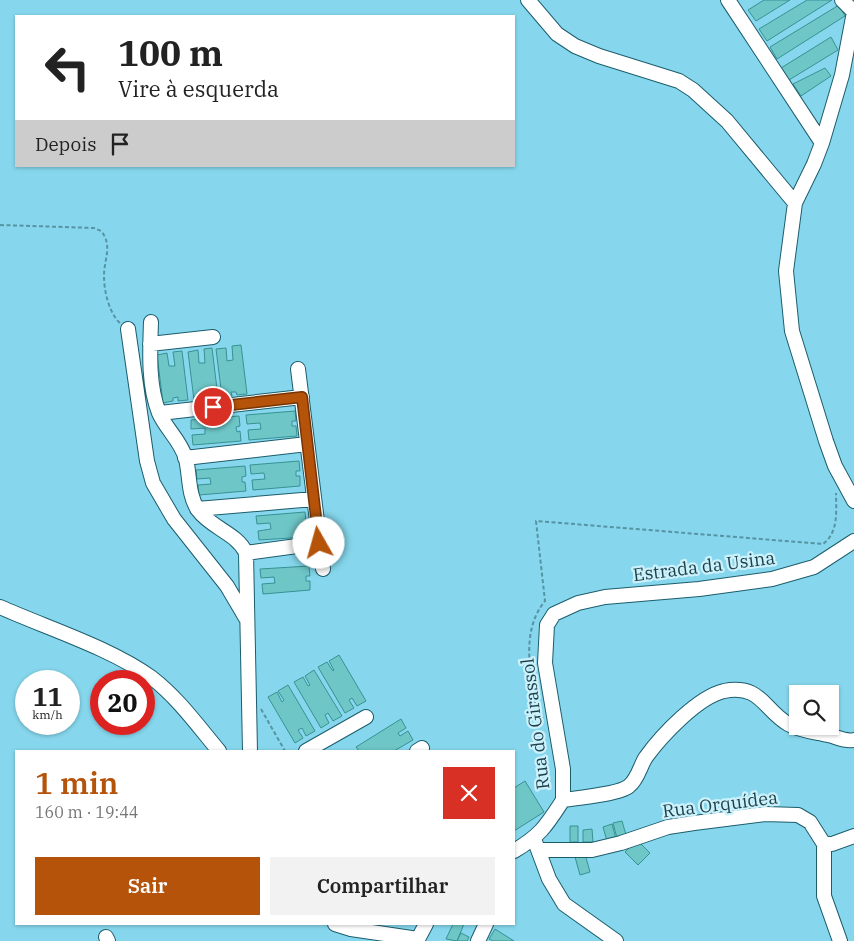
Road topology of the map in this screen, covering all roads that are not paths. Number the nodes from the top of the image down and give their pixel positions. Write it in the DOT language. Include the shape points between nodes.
graph roads {
  1 [pos="528,0"];
  2 [pos="728,0"];
  3 [pos="842,0"];
  4 [pos="854,12"];
  5 [pos="822,143"];
  6 [pos="796,202"];
  7 [pos="151,322"];
  8 [pos="128,329"];
  9 [pos="213,337"];
  10 [pos="150,344"];
  11 [pos="298,369"];
  12 [pos="302,397"];
  13 [pos="160,413"];
  14 [pos="307,444"];
  15 [pos="185,458"];
  16 [pos="314,499"];
  17 [pos="854,501"];
  18 [pos="197,509"];
  19 [pos="854,541"];
  20 [pos="319,543"];
  21 [pos="246,553"];
  22 [pos="323,569"];
  23 [pos="0,607"];
  24 [pos="554,614"];
  25 [pos="248,623"];
  26 [pos="366,717"];
  27 [pos="854,740"];
  28 [pos="218,750"];
  29 [pos="250,750"];
  30 [pos="308,750"];
  31 [pos="563,800"];
  32 [pos="854,836"];
  33 [pos="537,844"];
  34 [pos="824,844"];
  35 [pos="515,851"];
  36 [pos="337,925"];
  37 [pos="425,925"];
  38 [pos="486,925"];
  39 [pos="417,940"];
  40 [pos="478,941"];
  41 [pos="616,941"];
  42 [pos="840,941"];
  1 -- 6 [label="street" via="557,34 575,46 678,81 693,90 727,121"];
  2 -- 5 [label="street"];
  3 -- 4 [label="street"];
  4 -- 5 [label="street" via="842,75"];
  5 -- 6 [label="street"];
  6 -- 17 [label="street" via="786,271 792,331 826,441"];
  7 -- 10 [label="street"];
  8 -- 25 [label="street" via="153,483 174,519 227,586"];
  9 -- 10 [label="street"];
  10 -- 13 [label="street" via="152,383"];
  11 -- 12 [label="street"];
  12 -- 13 [label="street"];
  12 -- 14 [label="street"];
  13 -- 15 [label="street"];
  14 -- 15 [label="street"];
  14 -- 16 [label="street"];
  15 -- 18 [label="street"];
  16 -- 18 [label="street"];
  16 -- 20 [label="street"];
  18 -- 21 [label="street" via="236,540"];
  19 -- 24 [label="street, Estrada da Usina" via="814,567 772,579 605,597 578,603"];
  20 -- 21 [label="street"];
  20 -- 22 [label="street"];
  21 -- 25 [label="street"];
  23 -- 28 [label="street" via="98,650 151,678 167,691"];
  24 -- 31 [label="street, Rua do Girassol" via="547,625 545,663 563,770"];
  25 -- 29 [label="street"];
  26 -- 30 [label="street"];
  27 -- 31 [label="street" via="842,740 787,724 747,690 721,692 696,706 672,728 646,757 630,786"];
  31 -- 33 [label="street"];
  32 -- 34 [label="street"];
  33 -- 34 [label="street, Rua Orquídea" via="592,850 668,828 765,814 804,818"];
  33 -- 35 [label="street"];
  33 -- 41 [label="street" via="549,879 564,904"];
  34 -- 42 [label="street" via="824,896"];
  36 -- 39 [label="street"];
  37 -- 39 [label="street"];
  38 -- 40 [label="street"];
}
